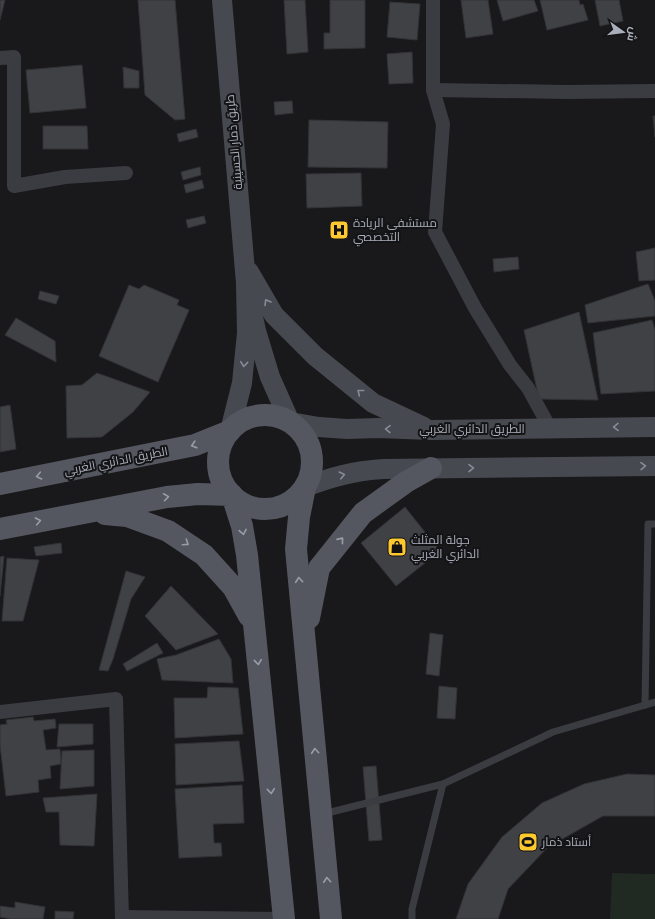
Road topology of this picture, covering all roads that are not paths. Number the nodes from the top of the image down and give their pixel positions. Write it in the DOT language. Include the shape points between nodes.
graph roads {
  1 [pos="222,0"];
  2 [pos="433,0"];
  3 [pos="0,58"];
  4 [pos="433,90"];
  5 [pos="655,91"];
  6 [pos="126,173"];
  7 [pos="245,274"];
  8 [pos="290,422"];
  9 [pos="655,427"];
  10 [pos="550,428"];
  11 [pos="431,430"];
  12 [pos="230,431"];
  13 [pos="655,466"];
  14 [pos="431,468"];
  15 [pos="0,484"];
  16 [pos="305,487"];
  17 [pos="232,495"];
  18 [pos="84,512"];
  19 [pos="655,524"];
  20 [pos="0,529"];
  21 [pos="254,625"];
  22 [pos="304,640"];
  23 [pos="655,702"];
  24 [pos="645,705"];
  25 [pos="0,712"];
  26 [pos="443,784"];
  27 [pos="321,814"];
  28 [pos="122,918"];
  29 [pos="284,919"];
  30 [pos="331,919"];
  31 [pos="412,919"];
  1 -- 7 [label="main road, طريق ذمار الحسينية"];
  2 -- 4 [label="street"];
  3 -- 6 [label="street" via="14,57 14,186 64,177"];
  4 -- 5 [label="street"];
  4 -- 10 [label="street" via="443,124 435,232 475,308 510,365 528,388"];
  7 -- 8 [label="main road" via="256,331 270,378"];
  11 -- 7 [label="main road, one-way" via="373,403 315,356 274,315"];
  7 -- 12 [label="main road, one-way" via="247,333 242,383"];
  11 -- 8 [label="main road, الطريق الدائري الغربي, one-way" via="347,429"];
  8 -- 12 [label="main road" via="275,416 259,415 243,420"];
  8 -- 16 [label="main road" via="309,444 311,474"];
  9 -- 10 [label="main road, الطريق الدائري الغربي, one-way"];
  10 -- 11 [label="main road, الطريق الدائري الغربي"];
  12 -- 15 [label="main road, الطريق الدائري الغربي, one-way" via="195,445"];
  12 -- 17 [label="main road" via="219,456 219,470 224,484"];
  14 -- 13 [label="main road, one-way"];
  16 -- 14 [label="main road, one-way" via="359,471"];
  22 -- 14 [label="main road, one-way" via="319,568 363,513 406,482"];
  16 -- 17 [label="main road" via="296,498 270,509 250,506"];
  22 -- 16 [label="main road, one-way" via="296,549 298,517"];
  18 -- 17 [label="main road, one-way" via="167,497 198,494"];
  17 -- 21 [label="main road, one-way" via="242,526 247,555"];
  20 -- 18 [label="main road, one-way"];
  18 -- 21 [label="main road, one-way" via="127,516 168,531 204,555 233,587"];
  19 -- 24 [label="lane" via="648,524"];
  21 -- 29 [label="main road, one-way"];
  27 -- 22 [label="main road, one-way"];
  23 -- 24 [label="lane"];
  24 -- 26 [label="lane" via="553,732"];
  25 -- 28 [label="street" via="116,699"];
  26 -- 27 [label="lane"];
  26 -- 31 [label="lane" via="412,909"];
  30 -- 27 [label="main road, one-way"];
  28 -- 29 [label="street"];
}
